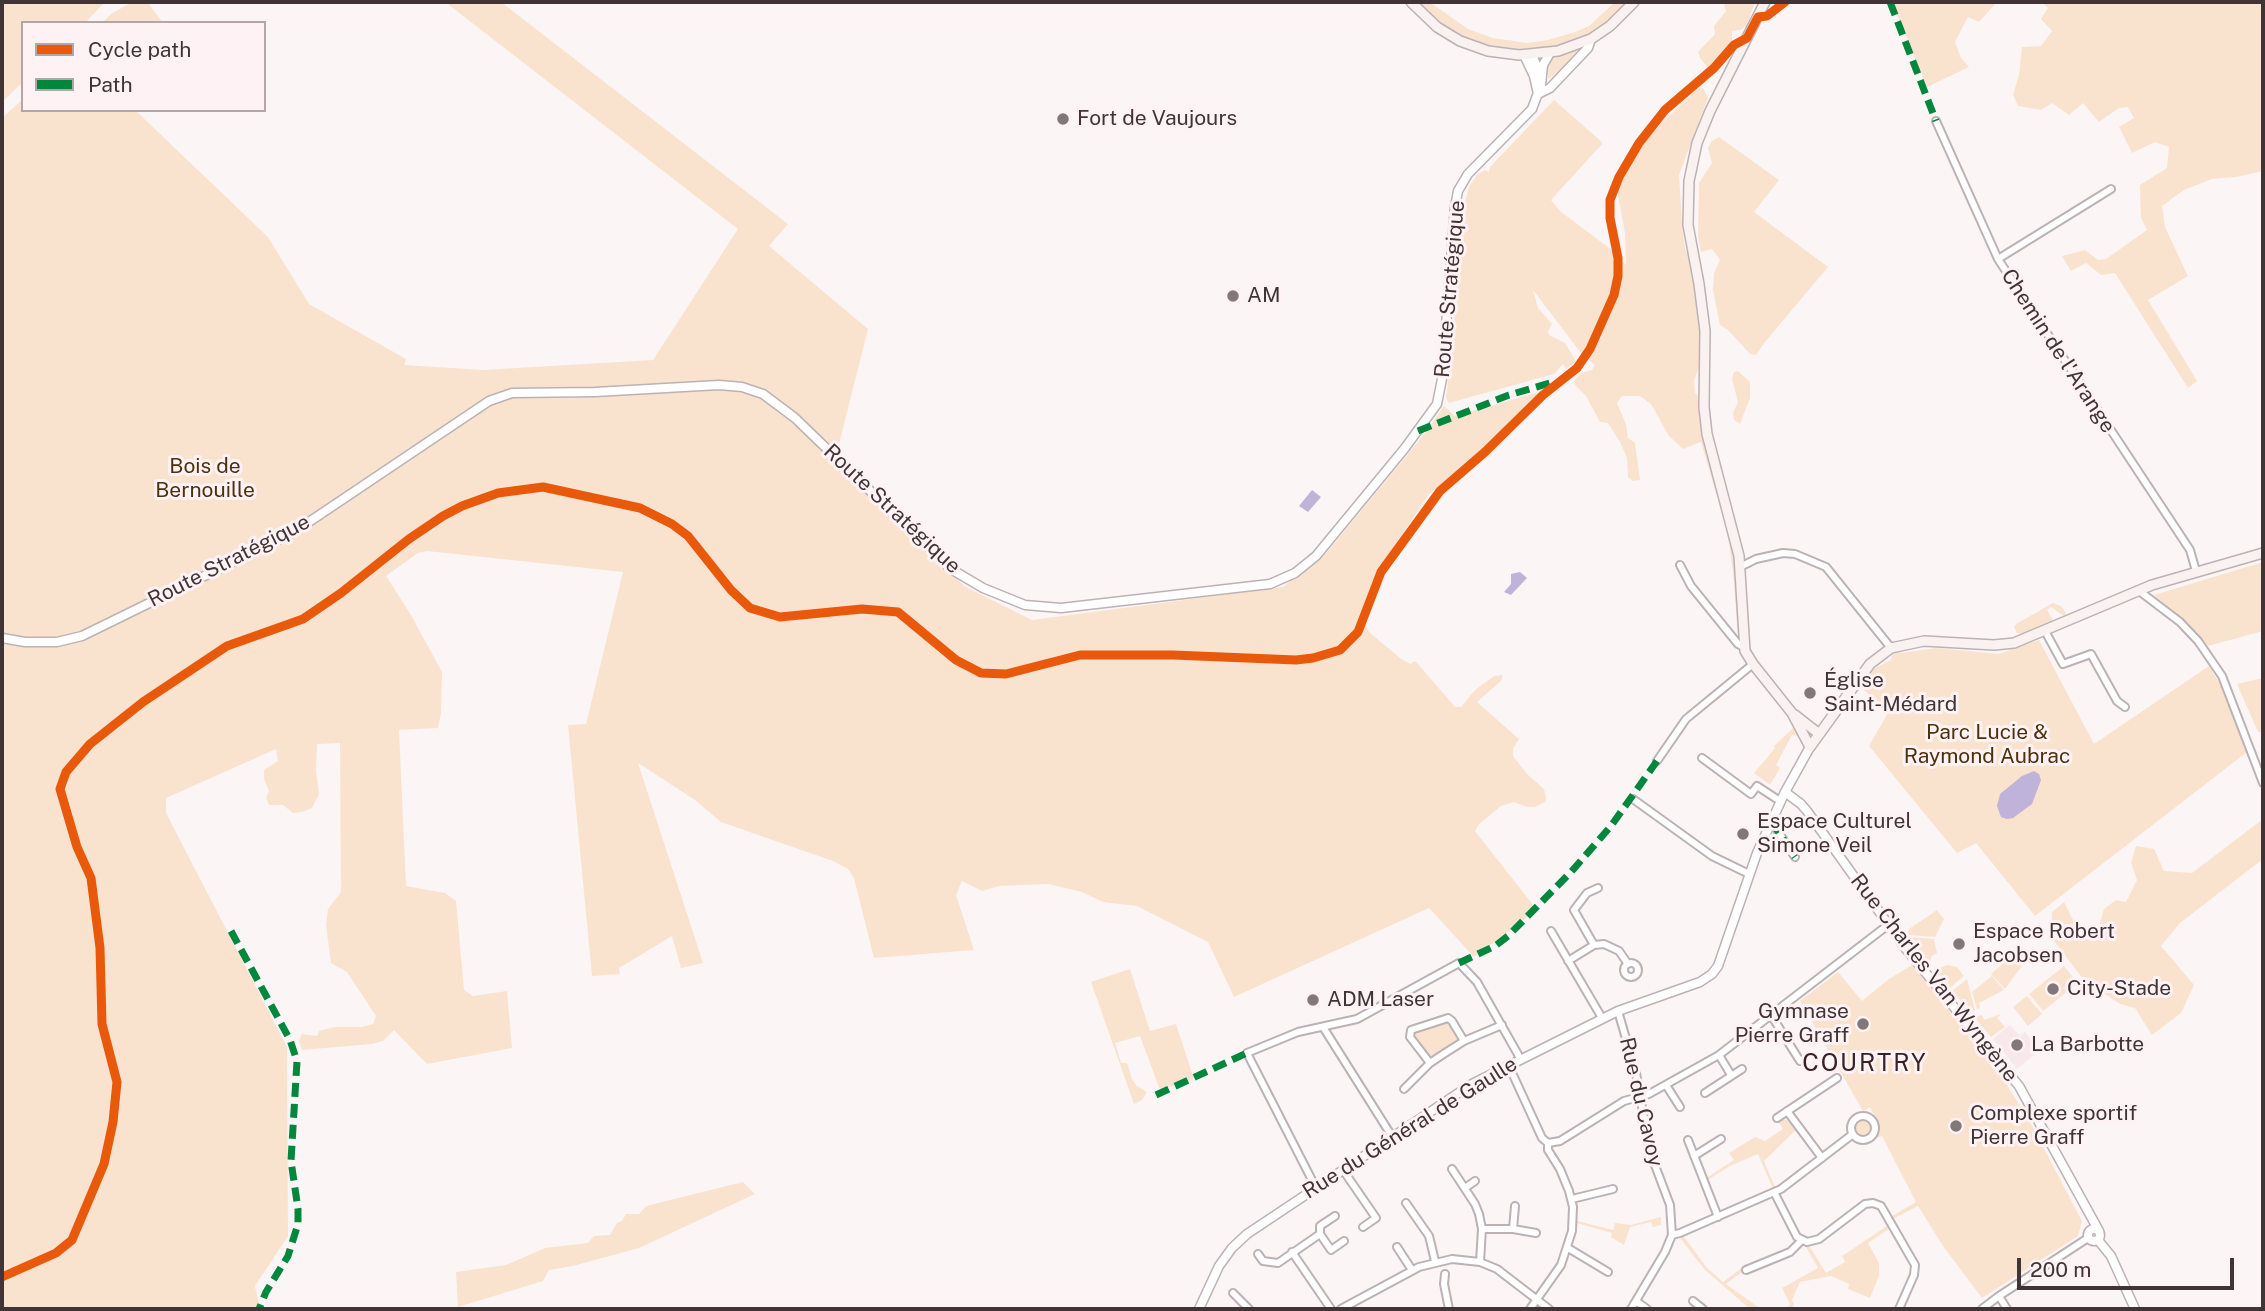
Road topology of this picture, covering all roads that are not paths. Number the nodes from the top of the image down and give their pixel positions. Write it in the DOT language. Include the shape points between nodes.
graph roads {
  1 [pos="1411,2"];
  2 [pos="1634,2"];
  3 [pos="1765,2"];
  4 [pos="1591,39"];
  5 [pos="1550,53"];
  6 [pos="1528,55"];
  7 [pos="1541,76"];
  8 [pos="1538,94"];
  9 [pos="1936,121"];
  10 [pos="2111,189"];
  11 [pos="1998,259"];
  12 [pos="2263,553"];
  13 [pos="1680,565"];
  14 [pos="1740,568"];
  15 [pos="2196,571"];
  16 [pos="2138,590"];
  17 [pos="2045,631"];
  18 [pos="2,638"];
  19 [pos="1745,648"];
  20 [pos="1891,648"];
  21 [pos="1753,664"];
  22 [pos="2125,707"];
  23 [pos="1792,713"];
  24 [pos="1818,733"];
  25 [pos="1810,747"];
  26 [pos="1702,758"];
  27 [pos="1657,761"];
  28 [pos="2263,783"];
  29 [pos="1785,792"];
  30 [pos="1633,799"];
  31 [pos="1780,801"];
  32 [pos="1771,821"];
  33 [pos="1795,857"];
  34 [pos="1749,874"];
  35 [pos="1598,888"];
  36 [pos="1888,925"];
  37 [pos="1551,931"];
  38 [pos="1594,945"];
  39 [pos="1568,961"];
  40 [pos="1628,964"];
  41 [pos="1618,1011"];
  42 [pos="1771,1015"];
  43 [pos="1602,1018"];
  44 [pos="1502,1025"];
  45 [pos="1323,1027"];
  46 [pos="1464,1041"];
  47 [pos="1718,1055"];
  48 [pos="1520,1058"];
  49 [pos="1800,1060"];
  50 [pos="1430,1063"];
  51 [pos="1508,1064"];
  52 [pos="1742,1069"];
  53 [pos="1731,1075"];
  54 [pos="1837,1078"];
  55 [pos="1666,1085"];
  56 [pos="1404,1089"];
  57 [pos="1705,1093"];
  58 [pos="1640,1098"];
  59 [pos="1681,1107"];
  60 [pos="1787,1111"];
  61 [pos="1777,1118"];
  62 [pos="1853,1134"];
  63 [pos="1393,1138"];
  64 [pos="1721,1139"];
  65 [pos="1688,1140"];
  66 [pos="1548,1143"];
  67 [pos="1694,1156"];
  68 [pos="1822,1158"];
  69 [pos="1451,1169"];
  70 [pos="1343,1170"];
  71 [pos="1475,1181"];
  72 [pos="1316,1188"];
  73 [pos="1465,1188"];
  74 [pos="1613,1189"];
  75 [pos="1774,1192"];
  76 [pos="1572,1199"];
  77 [pos="1406,1203"];
  78 [pos="1515,1206"];
  79 [pos="2088,1213"];
  80 [pos="1335,1216"];
  81 [pos="1718,1217"];
  82 [pos="1363,1227"];
  83 [pos="1482,1229"];
  84 [pos="1513,1229"];
  85 [pos="1535,1233"];
  86 [pos="1320,1234"];
  87 [pos="1672,1234"];
  88 [pos="2088,1235"];
  89 [pos="2098,1235"];
  90 [pos="1344,1241"];
  91 [pos="1801,1241"];
  92 [pos="1397,1247"];
  93 [pos="1568,1248"];
  94 [pos="1292,1252"];
  95 [pos="1258,1254"];
  96 [pos="1435,1261"];
  97 [pos="1480,1262"];
  98 [pos="1412,1270"];
  99 [pos="1746,1270"];
  100 [pos="1608,1272"];
  101 [pos="1445,1273"];
  102 [pos="1233,1293"];
  103 [pos="1999,1296"];
  104 [pos="1537,1300"];
  105 [pos="1636,1301"];
  106 [pos="1693,1301"];
  107 [pos="1199,1309"];
  108 [pos="1249,1309"];
  109 [pos="1331,1309"];
  110 [pos="1342,1309"];
  111 [pos="1449,1309"];
  112 [pos="1530,1309"];
  113 [pos="1549,1309"];
  114 [pos="1631,1309"];
  115 [pos="1647,1309"];
  116 [pos="1703,1309"];
  117 [pos="1899,1309"];
  118 [pos="1982,1309"];
  119 [pos="2007,1309"];
  120 [pos="2135,1309"];
  1 -- 6 [label="main road" via="1460,41 1498,54"];
  2 -- 4 [label="main road"];
  3 -- 14 [label="main road" via="1710,111 1697,143 1687,194 1705,331 1707,434"];
  4 -- 5 [label="main road"];
  4 -- 8 [label="street" via="1550,88"];
  5 -- 6 [label="main road"];
  5 -- 7 [label="street, Route Stratégique"];
  6 -- 7 [label="street"];
  6 -- 8 [label="street"];
  7 -- 8 [label="street, Route Stratégique"];
  8 -- 18 [label="street, Route Stratégique" via="1532,109 1468,174 1458,191 1437,404 1316,556 1270,584 1061,608 1025,605 951,569 795,418 763,394 719,385 512,393 489,401 295,531 82,636 57,642"];
  9 -- 11 [label="street, Chemin de l'Arange"];
  10 -- 11 [label="street"];
  11 -- 15 [label="street, Chemin de l'Arange" via="2190,550"];
  12 -- 15 [label="main road"];
  13 -- 19 [label="street" via="1691,586"];
  14 -- 19 [label="main road"];
  14 -- 20 [label="street" via="1783,553 1826,567"];
  15 -- 16 [label="main road"];
  16 -- 17 [label="main road"];
  16 -- 28 [label="street" via="2198,640 2222,676"];
  17 -- 20 [label="main road" via="2003,645 1924,640"];
  17 -- 22 [label="street" via="2063,664 2091,654 2116,701"];
  19 -- 21 [label="main road"];
  20 -- 24 [label="main road" via="1870,664"];
  21 -- 23 [label="main road"];
  21 -- 27 [label="street" via="1686,719"];
  23 -- 24 [label="main road"];
  23 -- 25 [label="main road"];
  24 -- 25 [label="main road"];
  25 -- 29 [label="street, Rue du Général de Gaulle"];
  26 -- 31 [label="street" via="1751,794 1757,786"];
  29 -- 31 [label="street, Rue du Général de Gaulle"];
  29 -- 36 [label="street, Rue Charles Van Wyngène" via="1801,803"];
  30 -- 34 [label="street" via="1712,856"];
  31 -- 32 [label="street, Rue du Général de Gaulle"];
  32 -- 33 [label="street"];
  32 -- 34 [label="street, Rue du Général de Gaulle"];
  34 -- 41 [label="street, Rue du Général de Gaulle" via="1716,970 1700,982"];
  35 -- 38 [label="street" via="1574,909"];
  36 -- 42 [label="street"];
  36 -- 79 [label="street, Rue Charles Van Wyngène" via="2019,1086"];
  37 -- 39 [label="street"];
  38 -- 39 [label="street"];
  38 -- 40 [label="street" via="1615,947"];
  39 -- 43 [label="street"];
  41 -- 43 [label="street, Rue du Général de Gaulle"];
  41 -- 58 [label="street, Rue du Cavoy"];
  42 -- 47 [label="street"];
  42 -- 49 [label="street"];
  43 -- 48 [label="street, Rue du Général de Gaulle"];
  44 -- 45 [label="street" via="1477,982 1459,963 1357,1019"];
  44 -- 46 [label="street"];
  44 -- 48 [label="street"];
  45 -- 63 [label="street"];
  45 -- 72 [label="street" via="1298,1032 1247,1054"];
  46 -- 50 [label="street"];
  46 -- 50 [label="street" via="1448,1018 1411,1030 1410,1037"];
  47 -- 53 [label="street"];
  47 -- 55 [label="street"];
  48 -- 51 [label="street, Rue du Général de Gaulle"];
  50 -- 56 [label="street"];
  51 -- 63 [label="street, Rue du Général de Gaulle"];
  51 -- 66 [label="street"];
  52 -- 53 [label="street"];
  53 -- 57 [label="street"];
  54 -- 60 [label="street"];
  55 -- 58 [label="street"];
  55 -- 59 [label="street"];
  58 -- 66 [label="street" via="1624,1101 1569,1136"];
  58 -- 87 [label="street, Rue du Cavoy" via="1650,1152 1670,1205"];
  60 -- 61 [label="street"];
  60 -- 68 [label="street"];
  62 -- 68 [label="street"];
  63 -- 70 [label="street, Rue du Général de Gaulle"];
  64 -- 67 [label="street"];
  65 -- 67 [label="street"];
  66 -- 76 [label="street"];
  67 -- 81 [label="street"];
  68 -- 75 [label="street"];
  69 -- 73 [label="street"];
  70 -- 72 [label="street, Rue du Général de Gaulle"];
  70 -- 82 [label="street" via="1376,1218"];
  71 -- 73 [label="street"];
  72 -- 107 [label="street, Rue du Général de Gaulle" via="1257,1226 1233,1248"];
  73 -- 83 [label="street" via="1478,1208"];
  74 -- 76 [label="street"];
  75 -- 81 [label="street"];
  75 -- 91 [label="street"];
  76 -- 93 [label="street"];
  77 -- 96 [label="street" via="1429,1236"];
  78 -- 84 [label="street"];
  79 -- 88 [label="street, Rue Charles Van Wyngène"];
  79 -- 89 [label="street, Rue Charles Van Wyngène"];
  80 -- 86 [label="street" via="1320,1226"];
  81 -- 87 [label="street"];
  83 -- 84 [label="street"];
  83 -- 97 [label="street"];
  84 -- 85 [label="street"];
  86 -- 90 [label="street" via="1331,1250"];
  86 -- 94 [label="street"];
  87 -- 105 [label="street"];
  88 -- 89 [label="street" via="2093,1228"];
  88 -- 103 [label="street"];
  89 -- 120 [label="street, Rue Charles Van Wyngène"];
  91 -- 99 [label="street" via="1790,1252"];
  91 -- 117 [label="street" via="1816,1241 1865,1204 1881,1206 1915,1265"];
  92 -- 98 [label="street"];
  93 -- 100 [label="street"];
  93 -- 104 [label="street"];
  94 -- 95 [label="street" via="1278,1263 1263,1261"];
  94 -- 109 [label="street"];
  96 -- 97 [label="street"];
  96 -- 98 [label="street"];
  97 -- 104 [label="street" via="1497,1269"];
  98 -- 110 [label="street"];
  101 -- 111 [label="street"];
  102 -- 108 [label="street"];
  103 -- 118 [label="street"];
  103 -- 119 [label="street"];
  104 -- 112 [label="street"];
  104 -- 113 [label="street"];
  105 -- 114 [label="street"];
  105 -- 115 [label="street"];
  106 -- 116 [label="street"];
}
